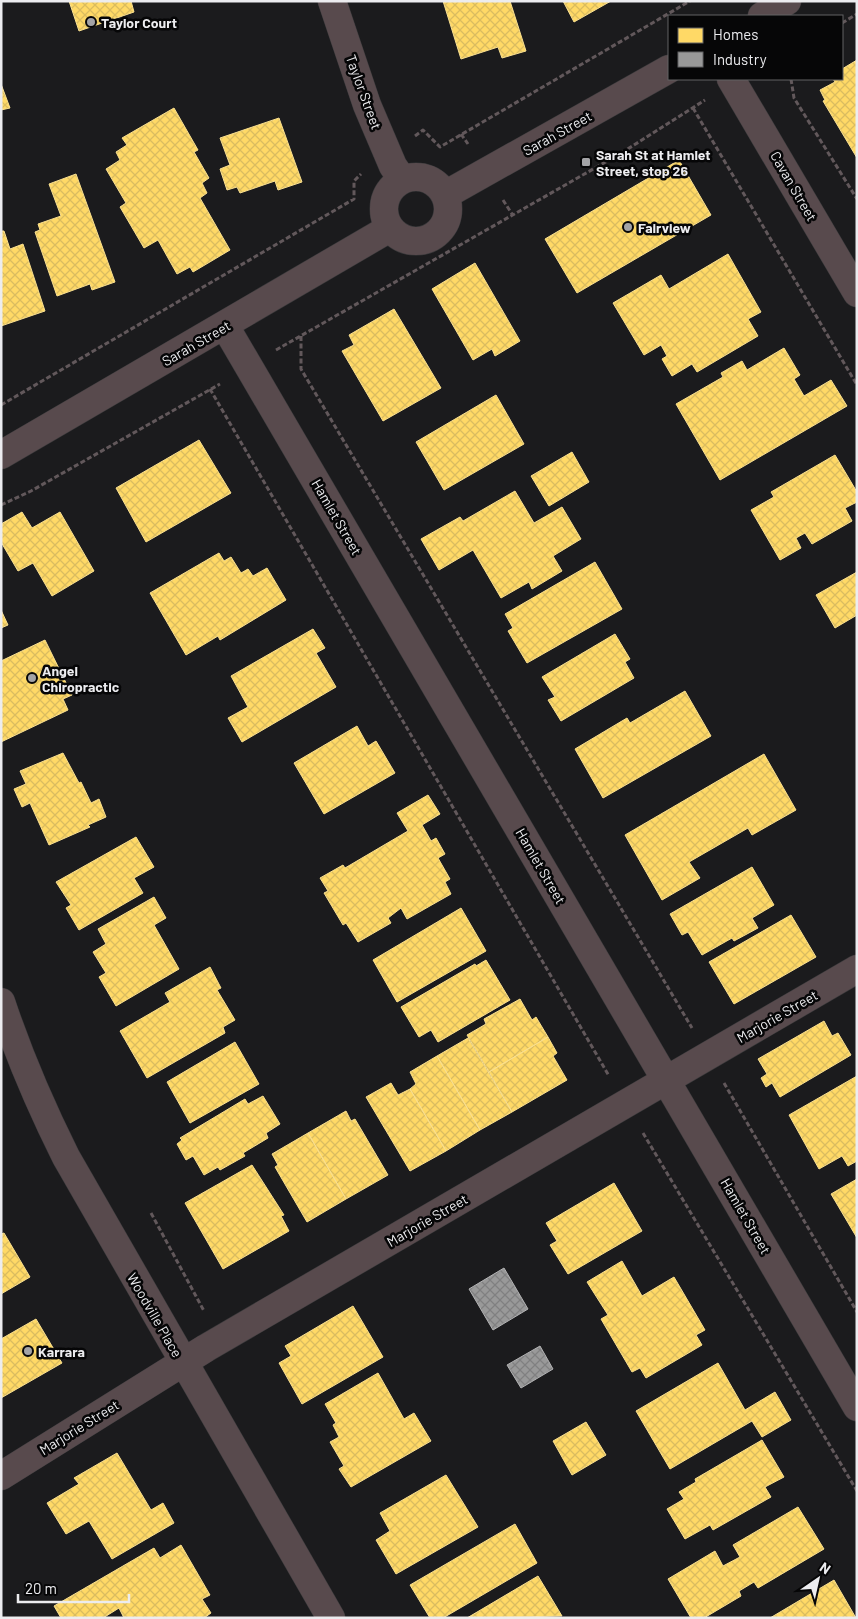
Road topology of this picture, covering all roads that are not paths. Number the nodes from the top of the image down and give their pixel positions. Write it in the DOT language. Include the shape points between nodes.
graph roads {
  1 [pos="332,1"];
  2 [pos="788,1"];
  3 [pos="764,15"];
  4 [pos="668,70"];
  5 [pos="732,80"];
  6 [pos="402,179"];
  7 [pos="445,195"];
  8 [pos="390,228"];
  9 [pos="857,293"];
  10 [pos="225,326"];
  11 [pos="1,455"];
  12 [pos="857,969"];
  13 [pos="1,1002"];
  14 [pos="667,1081"];
  15 [pos="182,1363"];
  16 [pos="857,1407"];
  17 [pos="1,1476"];
  18 [pos="331,1618"];
  1 -- 6 [label="street, Taylor Street" via="367,105 392,166"];
  2 -- 3 [label="street"];
  4 -- 7 [label="street, Sarah Street"];
  5 -- 9 [label="street, Cavan Street"];
  6 -- 7 [label="street" via="427,179 439,186"];
  6 -- 8 [label="street" via="384,201 385,220"];
  7 -- 8 [label="street" via="448,215 444,226 428,239 407,241"];
  8 -- 10 [label="street, Sarah Street"];
  10 -- 11 [label="street, Sarah Street"];
  10 -- 14 [label="street, Hamlet Street"];
  12 -- 14 [label="street, Marjorie Street"];
  13 -- 15 [label="street, Woodville Place" via="40,1106"];
  14 -- 15 [label="street, Marjorie Street"];
  14 -- 16 [label="street, Hamlet Street"];
  15 -- 17 [label="street, Marjorie Street"];
  15 -- 18 [label="street, Woodville Place"];
}
